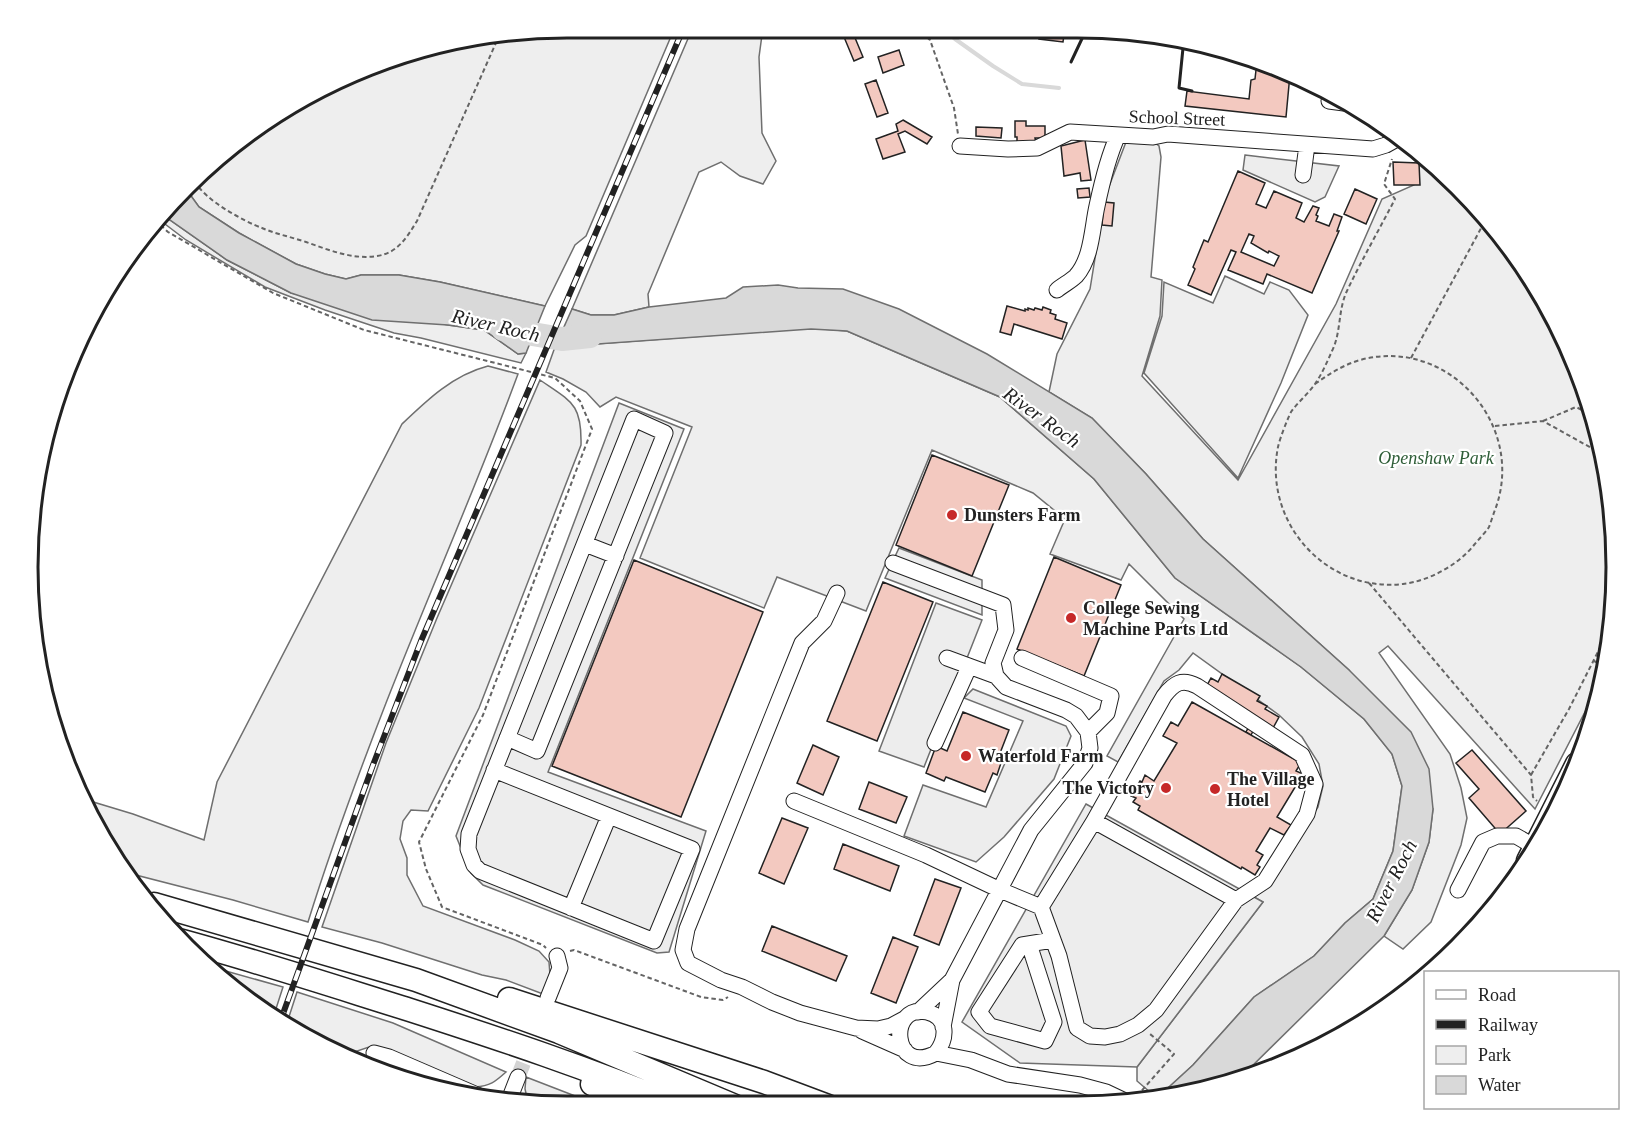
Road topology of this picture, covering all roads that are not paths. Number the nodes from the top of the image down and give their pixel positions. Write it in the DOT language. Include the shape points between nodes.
graph roads {
  1 [pos="1118,135"];
  2 [pos="1390,142"];
  3 [pos="1307,145"];
  4 [pos="960,146"];
  5 [pos="1303,175"];
  6 [pos="1057,290"];
  7 [pos="585,544"];
  8 [pos="616,556"];
  9 [pos="892,563"];
  10 [pos="837,593"];
  11 [pos="947,658"];
  12 [pos="1022,658"];
  13 [pos="969,667"];
  14 [pos="996,676"];
  15 [pos="1088,732"];
  16 [pos="507,738"];
  17 [pos="935,743"];
  18 [pos="494,770"];
  19 [pos="794,801"];
  20 [pos="609,816"];
  21 [pos="1094,821"];
  22 [pos="1527,843"];
  23 [pos="679,880"];
  24 [pos="703,889"];
  25 [pos="1000,890"];
  26 [pos="1458,890"];
  27 [pos="1236,900"];
  28 [pos="162,906"];
  29 [pos="1041,907"];
  30 [pos="571,908"];
  31 [pos="1053,940"];
  32 [pos="1029,944"];
  33 [pos="196,945"];
  34 [pos="557,956"];
  35 [pos="416,980"];
  36 [pos="952,980"];
  37 [pos="549,998"];
  38 [pos="911,1016"];
  39 [pos="856,1028"];
  40 [pos="943,1028"];
  41 [pos="507,1041"];
  42 [pos="905,1050"];
  43 [pos="374,1053"];
  44 [pos="936,1053"];
  45 [pos="971,1060"];
  46 [pos="518,1077"];
  47 [pos="441,1080"];
  48 [pos="512,1092"];
  49 [pos="1110,1094"];
  50 [pos="614,1096"];
  51 [pos="655,1096"];
  52 [pos="711,1096"];
  53 [pos="801,1096"];
  1 -- 3 [label="street, School Street" via="1168,134"];
  1 -- 4 [label="street, School Street" via="1070,132 1037,148"];
  1 -- 6 [label="street" via="1106,166 1086,258 1076,276"];
  2 -- 3 [label="street, School Street" via="1373,149"];
  3 -- 5 [label="street"];
  7 -- 8 [label="street"];
  7 -- 8 [label="street" via="633,419 665,433"];
  7 -- 16 [label="street"];
  8 -- 16 [label="street" via="537,751"];
  9 -- 14 [label="street" via="1003,605 1006,630 993,663"];
  10 -- 24 [label="street" via="824,621 802,643"];
  11 -- 13 [label="street"];
  12 -- 15 [label="street" via="1112,696 1107,713"];
  13 -- 14 [label="street"];
  13 -- 17 [label="street"];
  14 -- 15 [label="street" via="1006,687 1076,716"];
  15 -- 25 [label="street" via="1090,748 1085,763 1031,830"];
  16 -- 18 [label="street"];
  18 -- 20 [label="street"];
  18 -- 30 [label="street" via="469,834 468,849 474,865 480,871"];
  19 -- 25 [label="street"];
  20 -- 23 [label="street" via="692,849"];
  20 -- 30 [label="street"];
  21 -- 27 [label="street"];
  21 -- 27 [label="street" via="1164,696 1181,682 1190,682 1302,755 1315,784 1307,814 1265,881"];
  21 -- 29 [label="street"];
  22 -- 26 [label="street" via="1516,836 1497,836 1483,842"];
  23 -- 24 [label="street"];
  23 -- 30 [label="street" via="654,941"];
  24 -- 39 [label="street" via="687,929 683,950 688,963 800,1013"];
  25 -- 29 [label="street"];
  25 -- 36 [label="street"];
  27 -- 31 [label="street" via="1156,1010 1120,1034 1090,1036 1077,1028"];
  28 -- 35 [label="highway"];
  29 -- 31 [label="street"];
  31 -- 32 [label="street"];
  32 -- 32 [label="street" via="1022,945 979,1012 990,1026 1045,1041 1054,1022"];
  33 -- 41 [label="highway"];
  34 -- 37 [label="street" via="560,968"];
  35 -- 52 [label="highway" via="559,1032"];
  35 -- 53 [label="highway" via="518,1001"];
  36 -- 38 [label="street"];
  36 -- 40 [label="street"];
  38 -- 39 [label="street" via="879,1029"];
  38 -- 40 [label="street" via="926,1012 939,1020"];
  38 -- 42 [label="street" via="899,1028 900,1044"];
  39 -- 42 [label="street"];
  40 -- 44 [label="street" via="945,1036"];
  40 -- 45 [label="street"];
  41 -- 50 [label="highway"];
  41 -- 51 [label="highway"];
  42 -- 44 [label="street" via="921,1058"];
  43 -- 47 [label="street"];
  44 -- 45 [label="street"];
  45 -- 49 [label="street" via="1008,1074 1080,1085"];
  46 -- 48 [label="street"];
}
